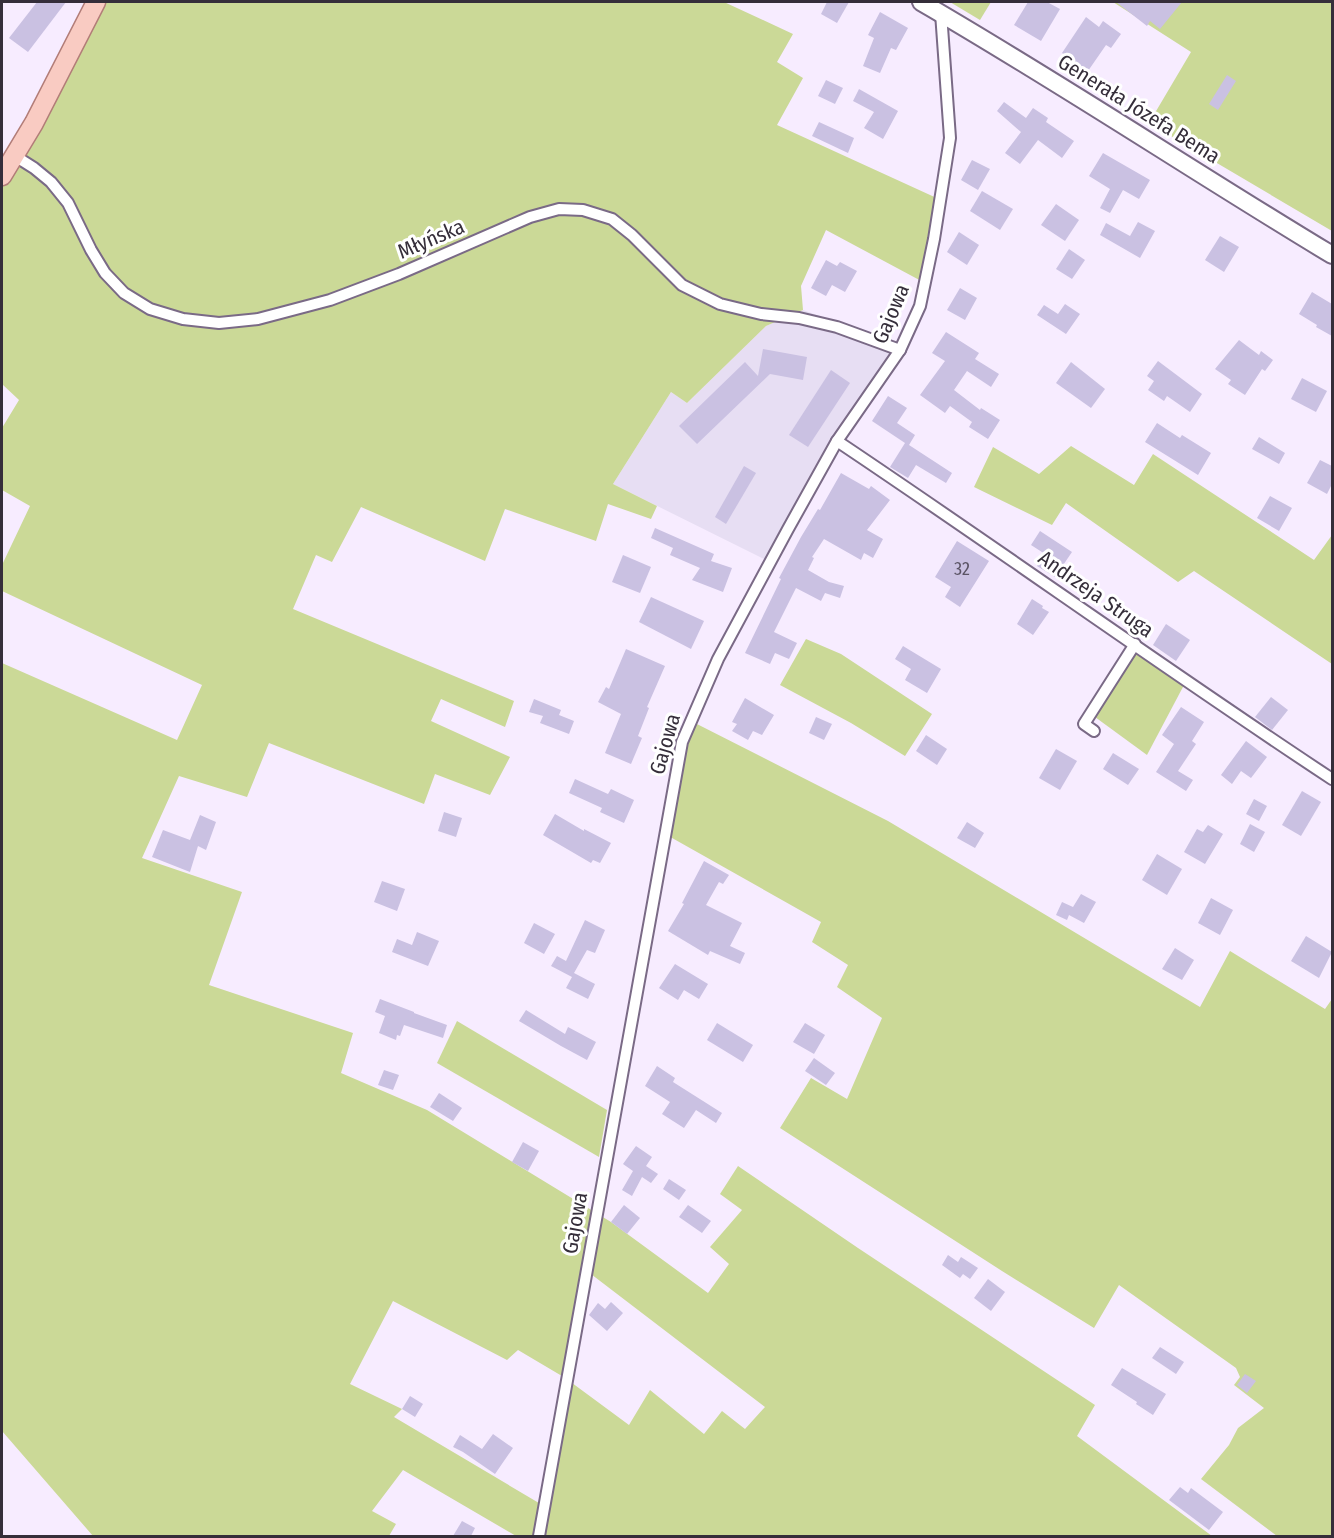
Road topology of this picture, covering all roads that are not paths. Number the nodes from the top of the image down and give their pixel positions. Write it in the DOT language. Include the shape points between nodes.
graph roads {
  1 [pos="96,2"];
  2 [pos="921,2"];
  3 [pos="941,13"];
  4 [pos="15,156"];
  5 [pos="2,176"];
  6 [pos="1332,255"];
  7 [pos="900,350"];
  8 [pos="837,441"];
  9 [pos="1135,645"];
  10 [pos="1094,731"];
  11 [pos="1332,779"];
  12 [pos="539,1536"];
  1 -- 4 [label="main road"];
  2 -- 3 [label="street, Generała Józefa Bema"];
  3 -- 6 [label="street, Generała Józefa Bema"];
  3 -- 7 [label="street, Gajowa" via="951,138 920,306"];
  4 -- 5 [label="main road"];
  4 -- 7 [label="street, Młyńska" via="51,182 68,203 105,273 123,293 150,309 183,319 219,323 258,319 330,300 530,217 559,209 583,210 612,219 682,285 720,304 837,327"];
  7 -- 8 [label="street, Gajowa"];
  8 -- 9 [label="street, Andrzeja Struga"];
  8 -- 12 [label="street, Gajowa" via="718,658 682,742"];
  9 -- 10 [label="street" via="1084,724"];
  9 -- 11 [label="street, Andrzeja Struga"];
}
